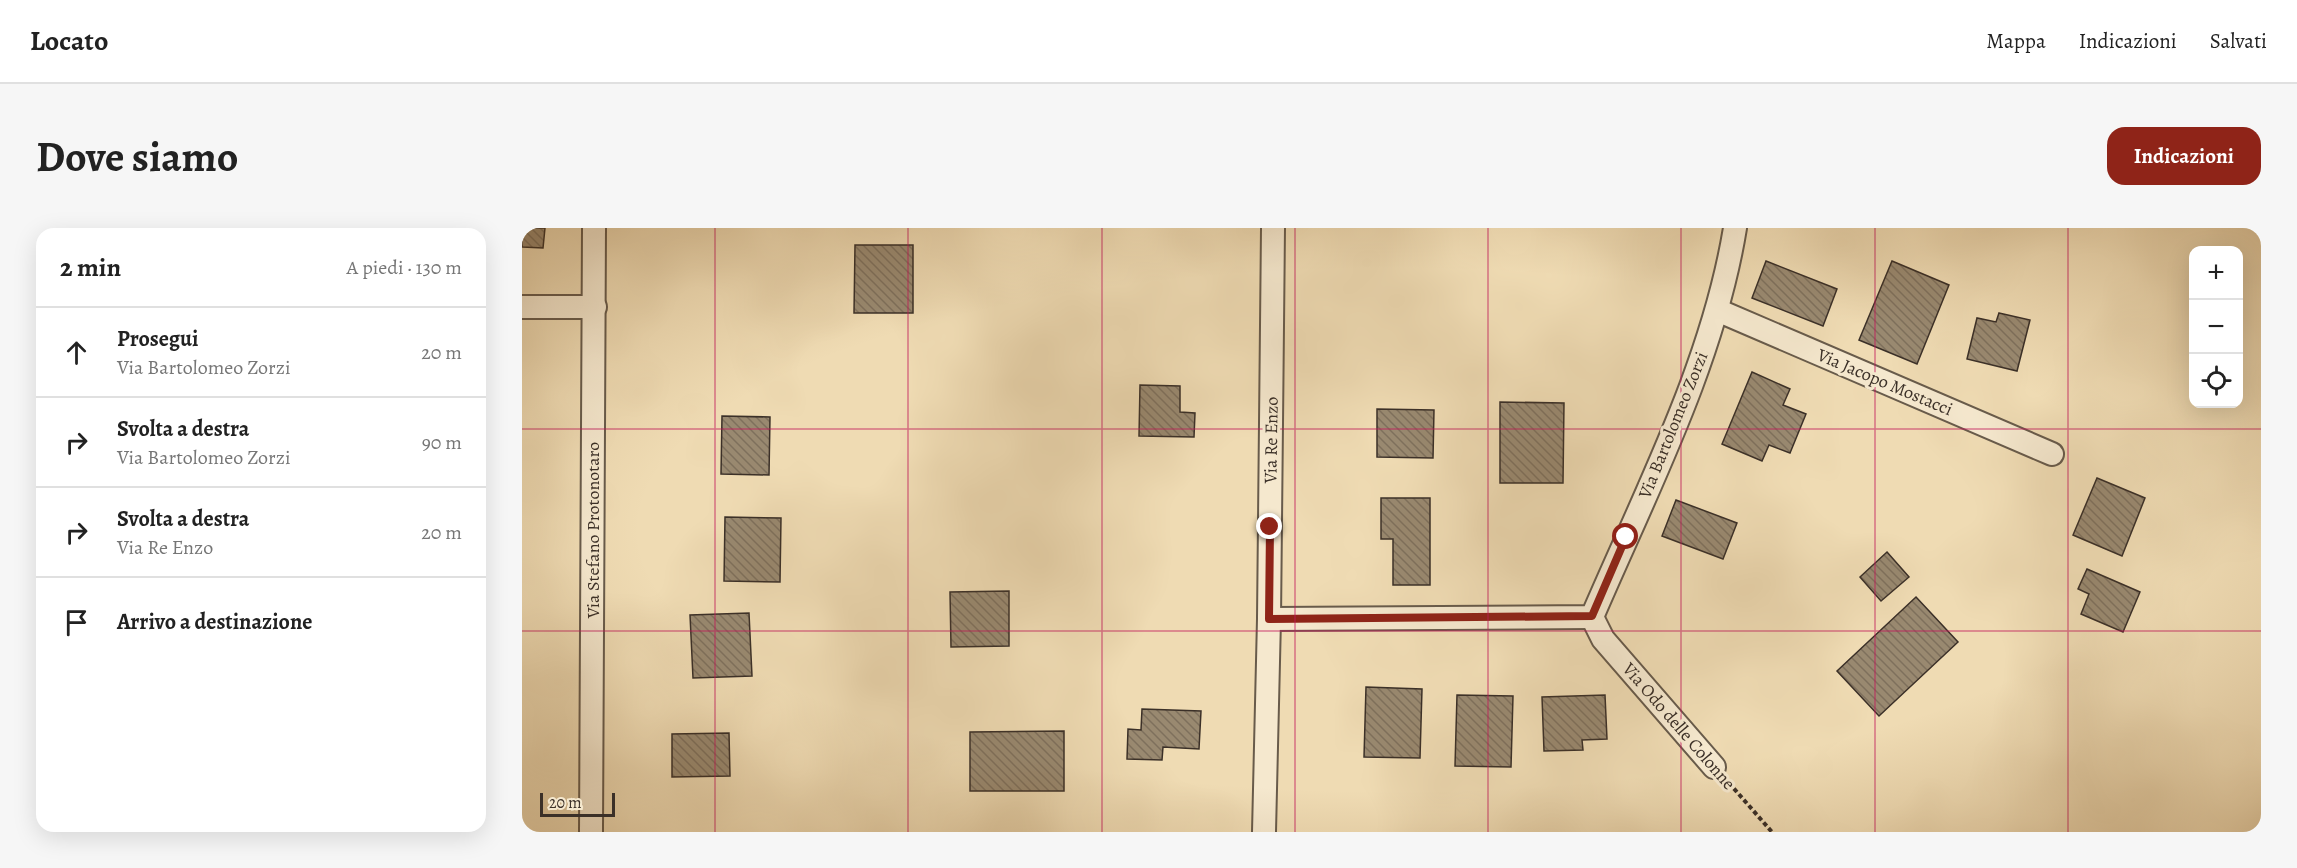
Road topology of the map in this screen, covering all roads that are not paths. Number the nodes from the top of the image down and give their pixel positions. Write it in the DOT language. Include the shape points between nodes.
graph roads {
  1 [pos="594,228"];
  2 [pos="1273,228"];
  3 [pos="1735,228"];
  4 [pos="522,307"];
  5 [pos="595,307"];
  6 [pos="1718,310"];
  7 [pos="2052,454"];
  8 [pos="1592,616"];
  9 [pos="1269,619"];
  10 [pos="1714,767"];
  11 [pos="591,832"];
  12 [pos="1264,832"];
  1 -- 5 [label="street, Via Stefano Protonotaro"];
  2 -- 9 [label="street, Via Re Enzo"];
  3 -- 6 [label="street, Via Bartolomeo Zorzi"];
  4 -- 5 [label="street"];
  5 -- 11 [label="street, Via Stefano Protonotaro"];
  6 -- 7 [label="street, Via Jacopo Mostacci"];
  6 -- 8 [label="street, Via Bartolomeo Zorzi" via="1682,409"];
  8 -- 9 [label="street"];
  8 -- 10 [label="street, Via Odo delle Colonne" via="1603,639"];
  9 -- 12 [label="street, Via Re Enzo"];
}
